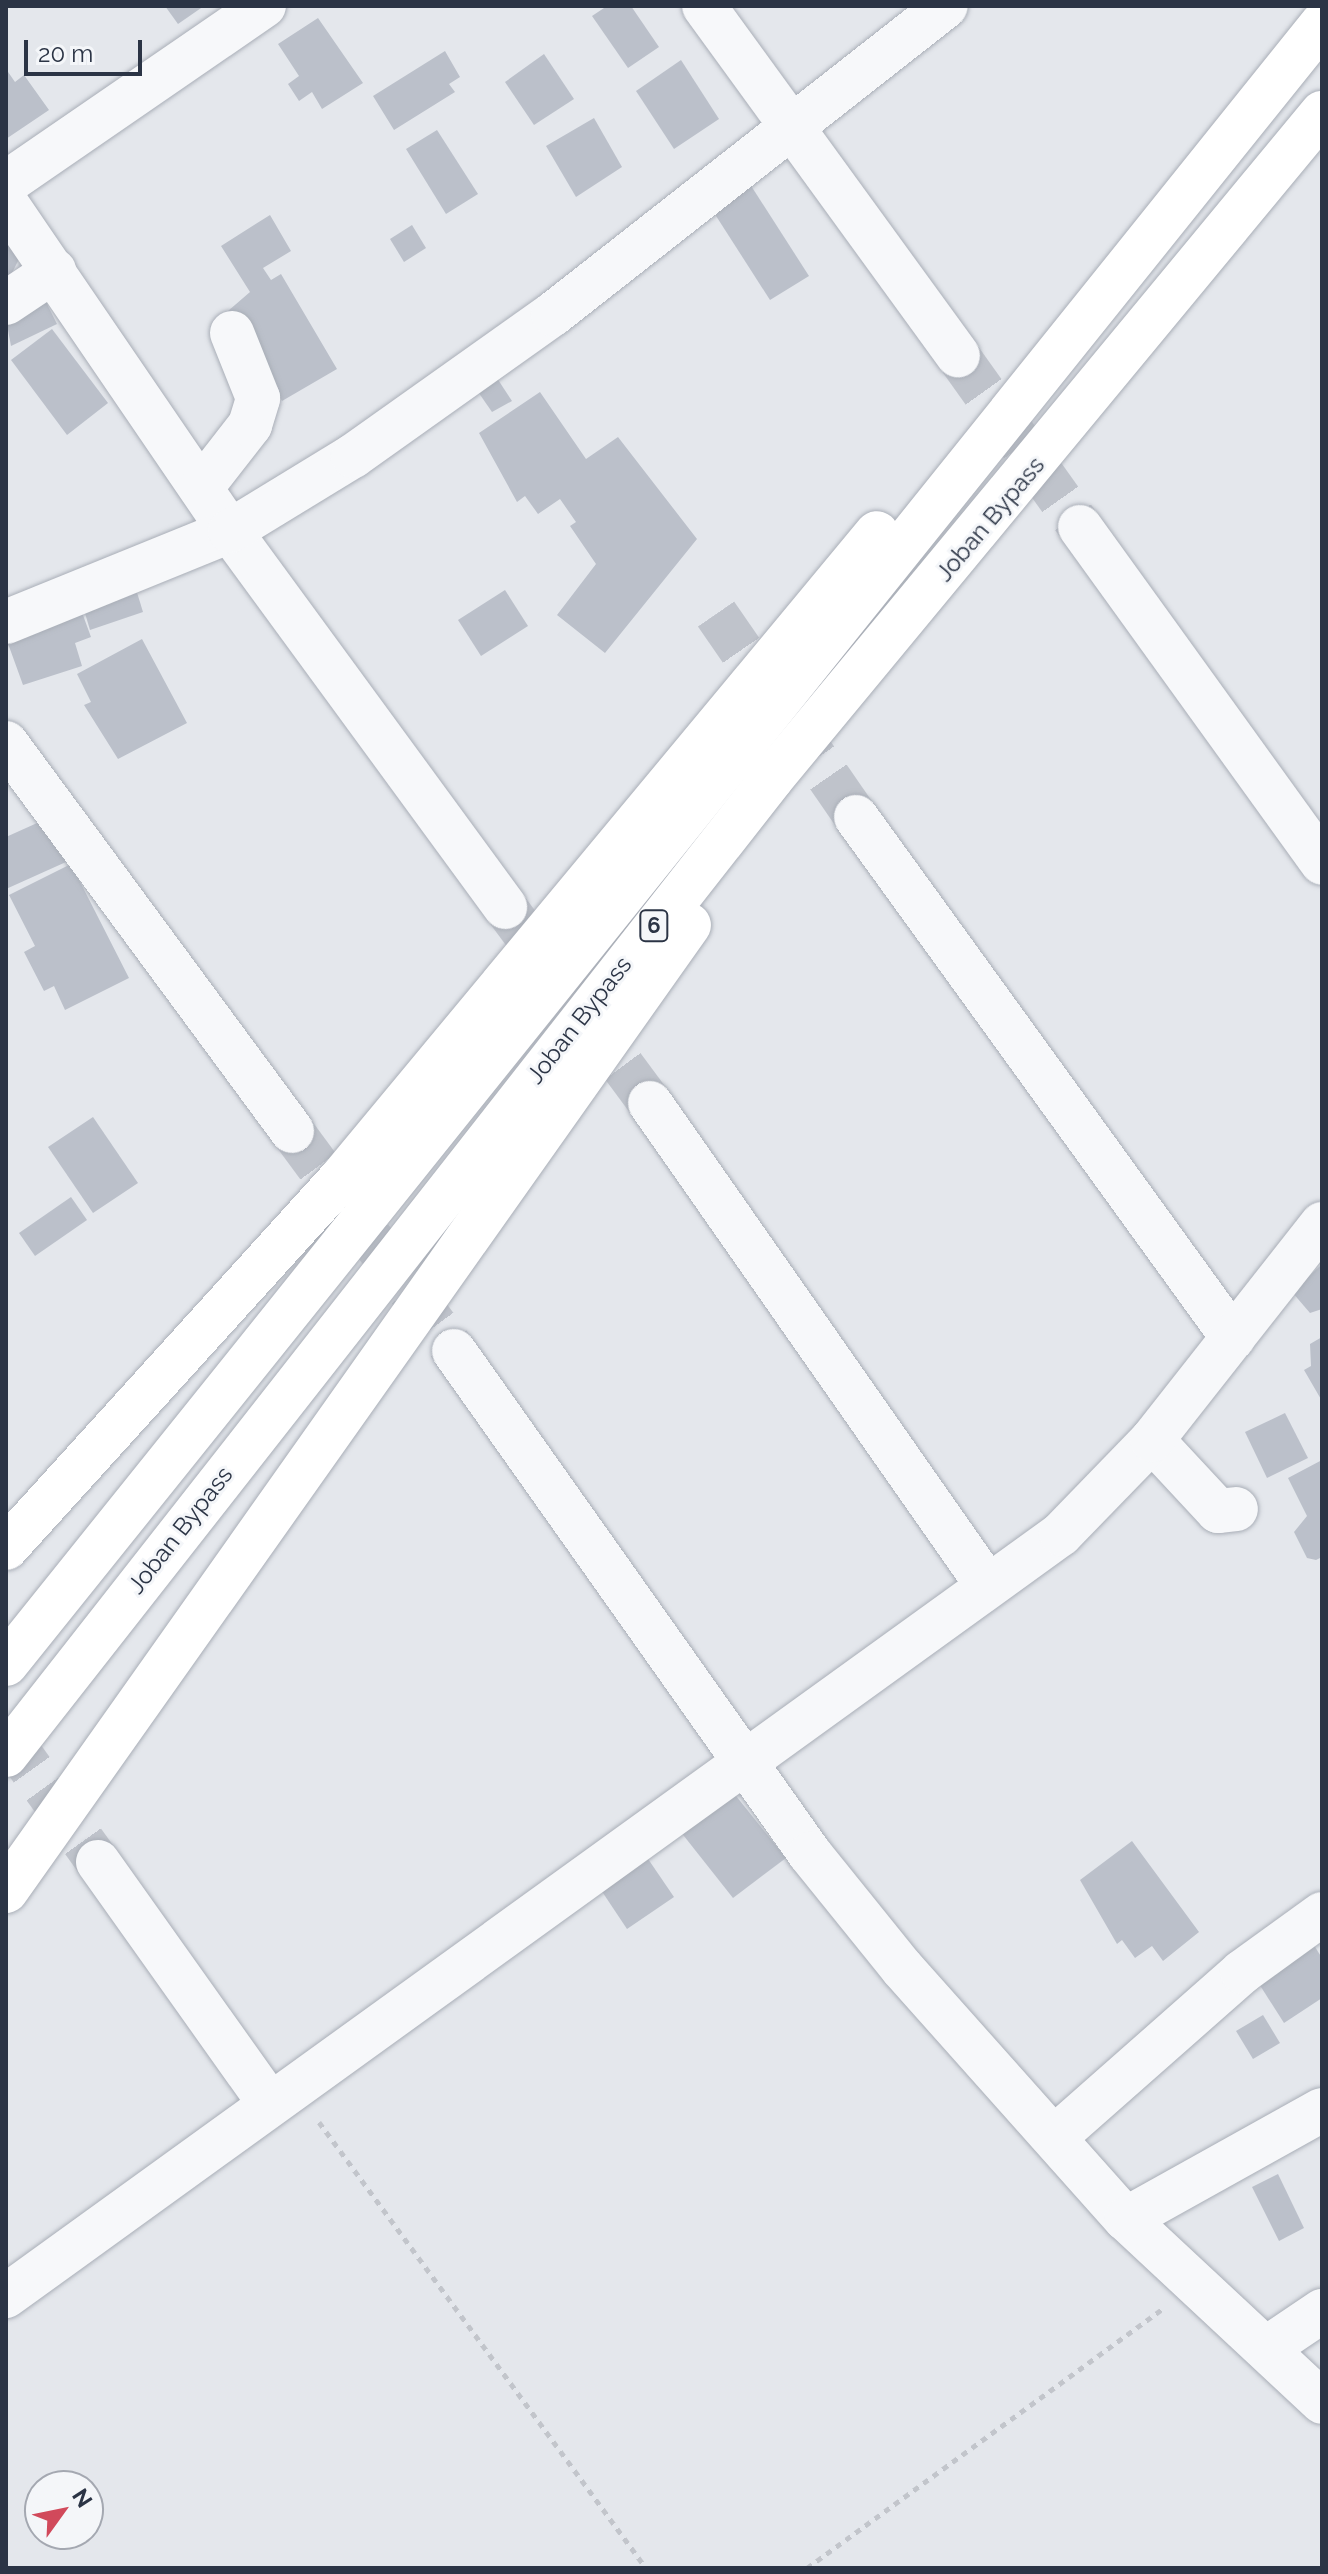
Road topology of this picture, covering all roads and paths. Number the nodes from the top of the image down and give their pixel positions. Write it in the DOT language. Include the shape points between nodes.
graph roads {
  1 [pos="264,6"];
  2 [pos="704,6"];
  3 [pos="946,6"];
  4 [pos="1322,24"];
  5 [pos="1322,113"];
  6 [pos="787,124"];
  7 [pos="6,183"];
  8 [pos="6,203"];
  9 [pos="54,271"];
  10 [pos="6,303"];
  11 [pos="232,333"];
  12 [pos="958,356"];
  13 [pos="998,422"];
  14 [pos="201,488"];
  15 [pos="1080,527"];
  16 [pos="230,531"];
  17 [pos="6,622"];
  18 [pos="839,700"];
  19 [pos="6,743"];
  20 [pos="856,817"];
  21 [pos="1322,863"];
  22 [pos="505,907"];
  23 [pos="650,1103"];
  24 [pos="292,1131"];
  25 [pos="1319,1233"];
  26 [pos="1233,1338"];
  27 [pos="454,1351"];
  28 [pos="1152,1440"];
  29 [pos="1236,1509"];
  30 [pos="6,1548"];
  31 [pos="987,1585"];
  32 [pos="6,1664"];
  33 [pos="6,1755"];
  34 [pos="745,1763"];
  35 [pos="98,1862"];
  36 [pos="6,1891"];
  37 [pos="1322,1914"];
  38 [pos="281,2094"];
  39 [pos="1322,2110"];
  40 [pos="1055,2137"];
  41 [pos="1126,2219"];
  42 [pos="1196,2284"];
  43 [pos="6,2296"];
  44 [pos="1322,2311"];
  45 [pos="1270,2346"];
  46 [pos="1322,2402"];
  47 [pos="646,2568"];
  48 [pos="807,2568"];
  1 -- 7 [label="street"];
  2 -- 6 [label="street"];
  3 -- 6 [label="street"];
  4 -- 13 [label="highway, Joban Bypass / 6"];
  5 -- 18 [label="highway, Joban Bypass / 6"];
  6 -- 12 [label="street"];
  6 -- 16 [label="street" via="553,314 353,456"];
  8 -- 9 [label="street"];
  9 -- 10 [label="street"];
  9 -- 14 [label="street"];
  11 -- 14 [label="street" via="258,398 250,425"];
  13 -- 30 [label="highway" via="892,515 408,1101"];
  13 -- 32 [label="highway, Joban Bypass / 6" via="823,650"];
  14 -- 16 [label="street"];
  15 -- 21 [label="street"];
  16 -- 17 [label="street"];
  16 -- 22 [label="street"];
  18 -- 33 [label="highway, Joban Bypass / 6" via="429,1209"];
  18 -- 36 [label="highway" via="307,1475"];
  19 -- 24 [label="street"];
  20 -- 26 [label="street"];
  23 -- 31 [label="street"];
  25 -- 26 [label="street"];
  26 -- 28 [label="street"];
  27 -- 34 [label="street"];
  28 -- 29 [label="street" via="1218,1511"];
  28 -- 31 [label="street" via="1079,1519"];
  31 -- 34 [label="street"];
  34 -- 38 [label="street"];
  34 -- 40 [label="street" via="902,1968"];
  35 -- 38 [label="street"];
  37 -- 40 [label="street" via="1242,1972"];
  38 -- 43 [label="street"];
  38 -- 47 [label="path"];
  39 -- 41 [label="street"];
  40 -- 41 [label="street"];
  41 -- 42 [label="street"];
  42 -- 45 [label="street"];
  42 -- 48 [label="path"];
  44 -- 45 [label="street"];
  45 -- 46 [label="street"];
}
